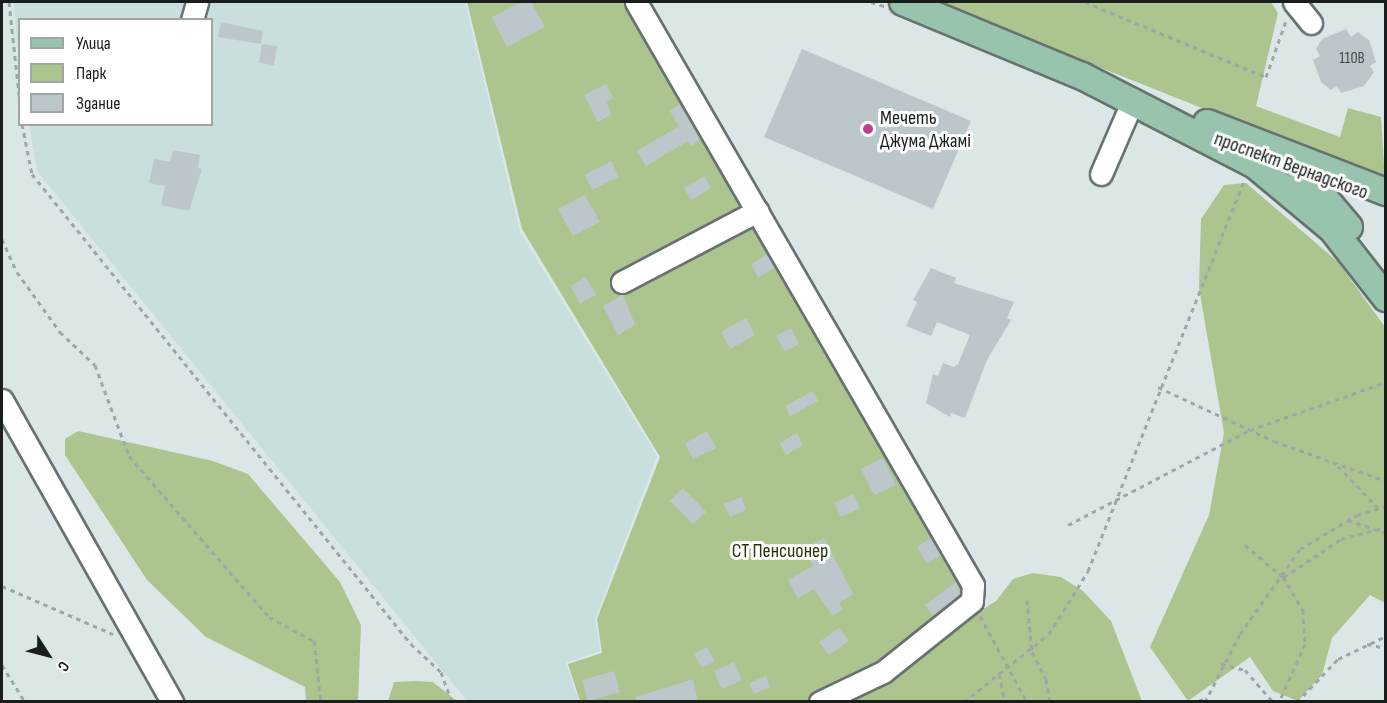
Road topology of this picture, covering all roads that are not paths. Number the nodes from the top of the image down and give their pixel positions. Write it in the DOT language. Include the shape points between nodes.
graph roads {
  1 [pos="196,2"];
  2 [pos="636,2"];
  3 [pos="903,2"];
  4 [pos="192,18"];
  5 [pos="1083,76"];
  6 [pos="1133,100"];
  7 [pos="1197,132"];
  8 [pos="1283,150"];
  9 [pos="1304,171"];
  10 [pos="1101,174"];
  11 [pos="1386,192"];
  12 [pos="1386,200"];
  13 [pos="757,211"];
  14 [pos="1386,274"];
  15 [pos="622,282"];
  16 [pos="1386,298"];
  17 [pos="2,400"];
  18 [pos="172,702"];
  19 [pos="820,702"];
  1 -- 4 [label="lane"];
  2 -- 13 [label="lane"];
  3 -- 5 [label="main road"];
  5 -- 6 [label="main road"];
  5 -- 8 [label="main road, проспект Вернадского"];
  6 -- 7 [label="main road"];
  6 -- 10 [label="lane"];
  7 -- 9 [label="main road, проспект Вернадского"];
  7 -- 16 [label="main road" via="1256,165 1310,207"];
  8 -- 9 [label="main road"];
  8 -- 11 [label="main road, проспект Вернадского"];
  9 -- 12 [label="main road, проспект Вернадского"];
  9 -- 14 [label="main road"];
  13 -- 15 [label="lane"];
  13 -- 19 [label="lane" via="973,585 972,601 883,672"];
  17 -- 18 [label="lane"];
}
